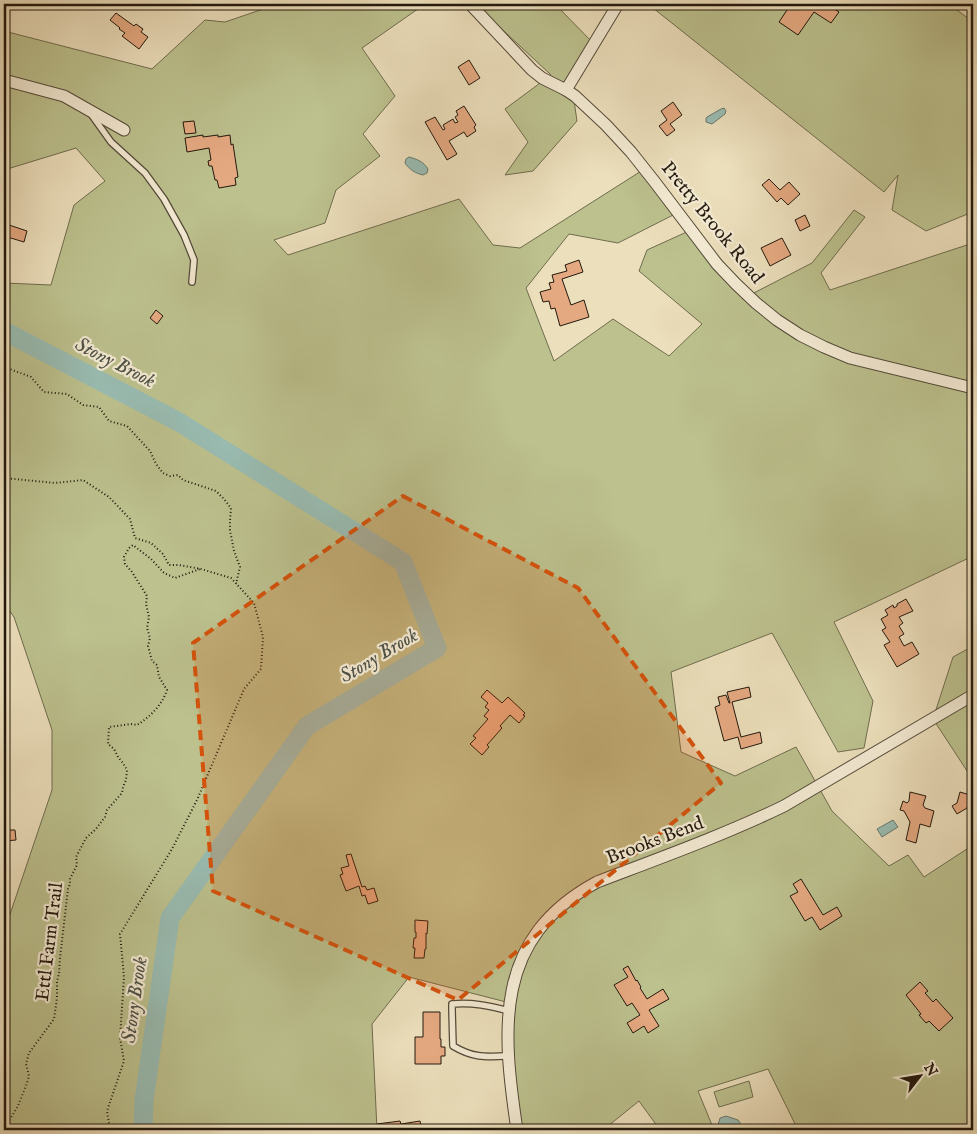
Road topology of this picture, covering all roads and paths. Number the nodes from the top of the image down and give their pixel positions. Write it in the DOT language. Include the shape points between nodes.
graph roads {
  1 [pos="470,4"];
  2 [pos="618,4"];
  3 [pos="4,80"];
  4 [pos="566,90"];
  5 [pos="88,110"];
  6 [pos="124,130"];
  7 [pos="192,282"];
  8 [pos="4,367"];
  9 [pos="973,388"];
  10 [pos="4,478"];
  11 [pos="201,569"];
  12 [pos="236,584"];
  13 [pos="973,695"];
  14 [pos="509,1011"];
  15 [pos="508,1056"];
  16 [pos="4,1129"];
  17 [pos="110,1130"];
  18 [pos="516,1130"];
  1 -- 4 [label="street, Pretty Brook Road" via="532,70"];
  2 -- 4 [label="street"];
  3 -- 5 [label="street" via="64,96"];
  4 -- 9 [label="street, Pretty Brook Road" via="587,106 631,152 717,264 777,320 808,339 850,358"];
  5 -- 6 [label="street"];
  5 -- 7 [label="lane" via="111,142 146,173 164,199 194,260"];
  8 -- 12 [label="path" via="31,378 44,392 68,394 84,406 99,407 109,421 127,426 136,434 163,473 178,475 183,480 216,491 231,508 230,530 240,567"];
  10 -- 11 [label="path" via="55,482 83,480 109,497 130,518 135,538 152,543 169,565"];
  11 -- 12 [label="path" via="231,578"];
  11 -- 16 [label="path, Ettl Farm Trail" via="175,578 164,573 132,545 124,557 125,564 147,596 148,646 167,690 158,707 145,720 137,725 109,727 108,744 124,762 126,780 122,793 86,838 76,857 77,865 68,889 54,1019 29,1053 26,1064 29,1076 18,1106"];
  12 -- 17 [label="path" via="254,604 263,637 261,669 244,689 197,800 172,849 120,934 124,977 120,1038 124,1061 107,1111"];
  13 -- 14 [label="street, Brooks Bend" via="753,821 579,891 550,916 522,957"];
  14 -- 15 [label="street, Brooks Bend"];
  14 -- 15 [label="lane" via="482,1005 452,1004 453,1046 482,1057"];
  15 -- 18 [label="street, Brooks Bend"];
}
